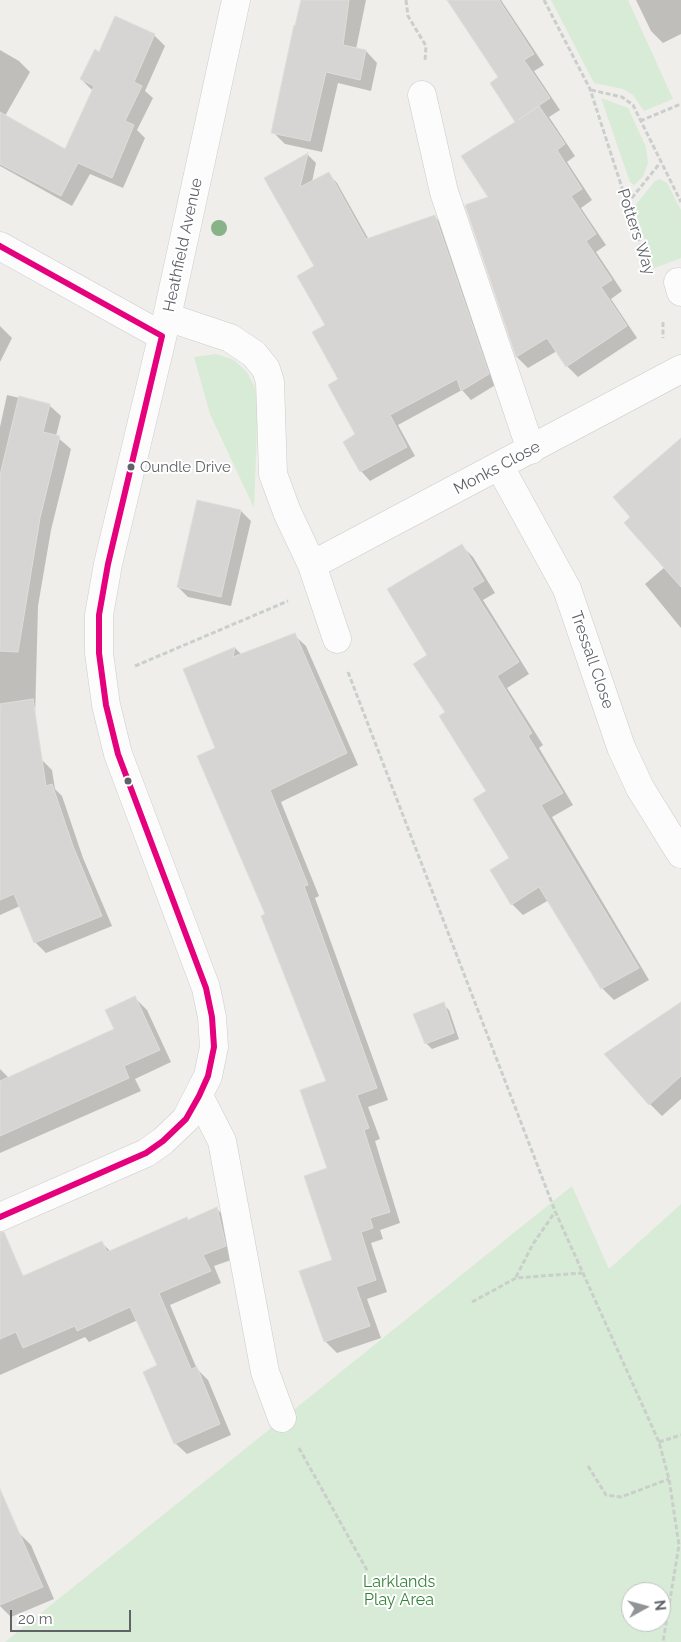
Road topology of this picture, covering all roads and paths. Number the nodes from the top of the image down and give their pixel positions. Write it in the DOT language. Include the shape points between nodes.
graph roads {
  1 [pos="236,0"];
  2 [pos="406,0"];
  3 [pos="544,0"];
  4 [pos="590,89"];
  5 [pos="422,95"];
  6 [pos="681,104"];
  7 [pos="640,121"];
  8 [pos="660,163"];
  9 [pos="681,202"];
  10 [pos="627,204"];
  11 [pos="0,246"];
  12 [pos="648,270"];
  13 [pos="662,318"];
  14 [pos="165,327"];
  15 [pos="674,372"];
  16 [pos="532,450"];
  17 [pos="500,467"];
  18 [pos="315,576"];
  19 [pos="337,639"];
  20 [pos="103,679"];
  21 [pos="681,854"];
  22 [pos="199,1096"];
  23 [pos="555,1211"];
  24 [pos="0,1217"];
  25 [pos="582,1273"];
  26 [pos="516,1278"];
  27 [pos="472,1302"];
  28 [pos="282,1418"];
  29 [pos="681,1435"];
  30 [pos="659,1442"];
  31 [pos="588,1466"];
  32 [pos="669,1479"];
  33 [pos="680,1543"];
  34 [pos="368,1572"];
  35 [pos="663,1642"];
  1 -- 14 [label="street, Heathfield Avenue"];
  2 -- 5 [label="path" via="408,16 426,46"];
  3 -- 4 [label="path, Potters Way"];
  4 -- 7 [label="path" via="622,97 633,105"];
  4 -- 10 [label="path, Potters Way"];
  5 -- 16 [label="street" via="444,192"];
  6 -- 7 [label="path"];
  7 -- 8 [label="path"];
  8 -- 9 [label="path"];
  8 -- 10 [label="path"];
  10 -- 12 [label="path, Potters Way"];
  11 -- 14 [label="street"];
  13 -- 15 [label="path" via="664,332 658,352"];
  14 -- 18 [label="street" via="230,338 254,354 266,370 270,382 273,474"];
  14 -- 20 [label="street, Heathfield Avenue" via="106,572 99,615"];
  15 -- 16 [label="street, Monks Close"];
  16 -- 17 [label="street, Monks Close"];
  17 -- 18 [label="street, Monks Close"];
  17 -- 21 [label="street, Tressall Close" via="567,589 621,746 640,788"];
  18 -- 19 [label="street"];
  18 -- 20 [label="path"];
  19 -- 23 [label="path"];
  20 -- 22 [label="street, Heathfield Avenue" via="118,754 206,988 214,1047 208,1076"];
  22 -- 24 [label="street, Heathfield Avenue" via="186,1119 146,1153"];
  22 -- 28 [label="street" via="222,1141 265,1372"];
  23 -- 25 [label="path"];
  23 -- 26 [label="path"];
  25 -- 26 [label="path"];
  25 -- 30 [label="path"];
  26 -- 27 [label="path"];
  28 -- 34 [label="path"];
  29 -- 30 [label="path"];
  30 -- 32 [label="path"];
  31 -- 32 [label="path" via="606,1495 621,1497"];
  32 -- 33 [label="path"];
  33 -- 35 [label="path"];
}
